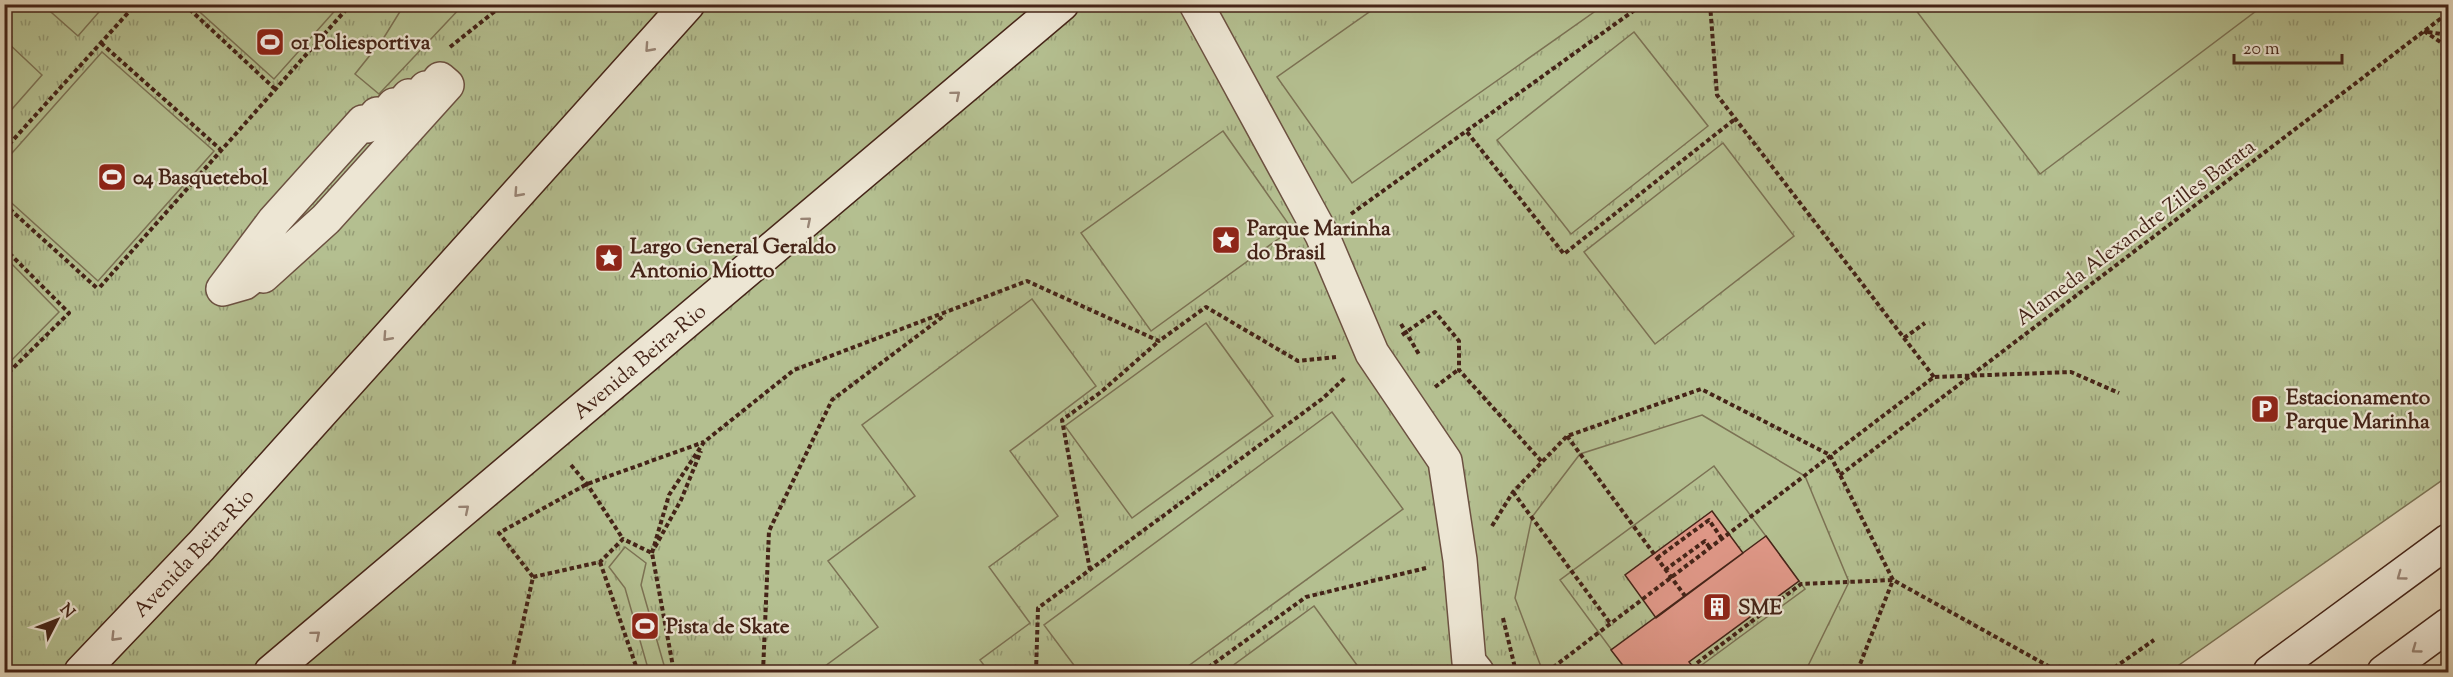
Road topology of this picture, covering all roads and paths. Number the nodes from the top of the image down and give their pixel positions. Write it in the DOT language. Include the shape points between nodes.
graph roads {
  1 [pos="9,4"];
  2 [pos="136,4"];
  3 [pos="184,4"];
  4 [pos="351,4"];
  5 [pos="688,4"];
  6 [pos="1062,4"];
  7 [pos="1196,4"];
  8 [pos="1643,4"];
  9 [pos="1710,4"];
  10 [pos="4,9"];
  11 [pos="2448,13"];
  12 [pos="2424,31"];
  13 [pos="2448,35"];
  14 [pos="101,43"];
  15 [pos="2448,47"];
  16 [pos="274,88"];
  17 [pos="1736,119"];
  18 [pos="363,122"];
  19 [pos="1467,132"];
  20 [pos="220,149"];
  21 [pos="4,150"];
  22 [pos="4,204"];
  23 [pos="1322,235"];
  24 [pos="4,248"];
  25 [pos="950,311"];
  26 [pos="1925,323"];
  27 [pos="1904,338"];
  28 [pos="1159,341"];
  29 [pos="1372,353"];
  30 [pos="1970,375"];
  31 [pos="4,377"];
  32 [pos="1934,377"];
  33 [pos="2119,393"];
  34 [pos="1567,436"];
  35 [pos="704,442"];
  36 [pos="1830,455"];
  37 [pos="1542,462"];
  38 [pos="1840,475"];
  39 [pos="587,484"];
  40 [pos="1513,492"];
  41 [pos="1490,528"];
  42 [pos="623,539"];
  43 [pos="1722,539"];
  44 [pos="2448,541"];
  45 [pos="1710,548"];
  46 [pos="652,553"];
  47 [pos="1657,558"];
  48 [pos="1460,560"];
  49 [pos="600,562"];
  50 [pos="1090,570"];
  51 [pos="1665,570"];
  52 [pos="533,577"];
  53 [pos="1671,577"];
  54 [pos="1893,580"];
  55 [pos="1685,596"];
  56 [pos="1610,623"];
  57 [pos="2448,625"];
  58 [pos="2154,640"];
  59 [pos="1697,663"];
  60 [pos="81,672"];
  61 [pos="271,672"];
  62 [pos="512,672"];
  63 [pos="638,672"];
  64 [pos="674,672"];
  65 [pos="763,672"];
  66 [pos="1036,672"];
  67 [pos="1202,672"];
  68 [pos="1477,672"];
  69 [pos="1547,672"];
  70 [pos="1857,672"];
  71 [pos="2059,672"];
  72 [pos="2108,672"];
  73 [pos="2270,672"];
  74 [pos="2384,672"];
  1 -- 10 [label="path"];
  2 -- 14 [label="path"];
  3 -- 16 [label="path"];
  4 -- 16 [label="path"];
  5 -- 60 [label="main road, Avenida Beira-Rio, one-way" via="201,546"];
  61 -- 6 [label="main road, Avenida Beira-Rio, one-way"];
  7 -- 23 [label="main road"];
  8 -- 19 [label="path"];
  9 -- 17 [label="path" via="1717,95"];
  11 -- 12 [label="path, Alameda Alexandre Zilles Barata"];
  12 -- 13 [label="path"];
  12 -- 15 [label="path"];
  12 -- 30 [label="path, Alameda Alexandre Zilles Barata"];
  14 -- 20 [label="path"];
  14 -- 21 [label="path"];
  16 -- 20 [label="path"];
  17 -- 19 [label="path" via="1564,254"];
  17 -- 27 [label="path"];
  18 -- 18 [label="main road" via="367,126 378,114 383,118 394,105 398,109 410,96 415,101 426,88 430,92 440,79 447,86 300,245 262,276 258,272 244,283 224,289 274,221"];
  19 -- 23 [label="path"];
  20 -- 22 [label="path" via="99,288"];
  23 -- 29 [label="main road"];
  24 -- 31 [label="path" via="69,313"];
  25 -- 28 [label="path" via="1026,281"];
  25 -- 35 [label="path" via="794,370"];
  25 -- 65 [label="path" via="832,400 770,531"];
  26 -- 27 [label="path"];
  27 -- 32 [label="path"];
  28 -- 29 [label="path" via="1206,307 1298,361"];
  28 -- 50 [label="path" via="1062,420"];
  29 -- 37 [label="path" via="1435,312 1459,341 1459,370"];
  29 -- 48 [label="main road" via="1445,461"];
  29 -- 50 [label="path" via="1322,399"];
  30 -- 32 [label="path"];
  30 -- 33 [label="path" via="2071,372"];
  30 -- 38 [label="path, Alameda Alexandre Zilles Barata"];
  32 -- 36 [label="path"];
  34 -- 36 [label="path" via="1701,389"];
  34 -- 37 [label="path"];
  34 -- 47 [label="path"];
  35 -- 39 [label="path"];
  35 -- 46 [label="path" via="681,500"];
  35 -- 46 [label="path" via="669,495"];
  36 -- 38 [label="path"];
  36 -- 43 [label="path"];
  37 -- 40 [label="path"];
  38 -- 54 [label="path"];
  39 -- 42 [label="path"];
  39 -- 52 [label="path" via="499,533"];
  40 -- 41 [label="path"];
  40 -- 56 [label="path"];
  42 -- 46 [label="path"];
  42 -- 49 [label="path"];
  43 -- 45 [label="path"];
  43 -- 47 [label="path" via="1709,520"];
  44 -- 73 [label="main road, one-way"];
  45 -- 51 [label="path" via="1705,541"];
  45 -- 53 [label="path"];
  46 -- 64 [label="path"];
  47 -- 51 [label="path"];
  48 -- 67 [label="path" via="1306,597"];
  48 -- 68 [label="main road" via="1469,662"];
  49 -- 52 [label="path"];
  49 -- 63 [label="path"];
  50 -- 66 [label="path" via="1038,608"];
  51 -- 53 [label="path"];
  52 -- 62 [label="path"];
  53 -- 55 [label="path"];
  53 -- 56 [label="path"];
  54 -- 59 [label="path" via="1801,584"];
  54 -- 70 [label="path"];
  54 -- 71 [label="path"];
  56 -- 69 [label="path"];
  57 -- 74 [label="main road, one-way"];
  58 -- 72 [label="path"];
}
